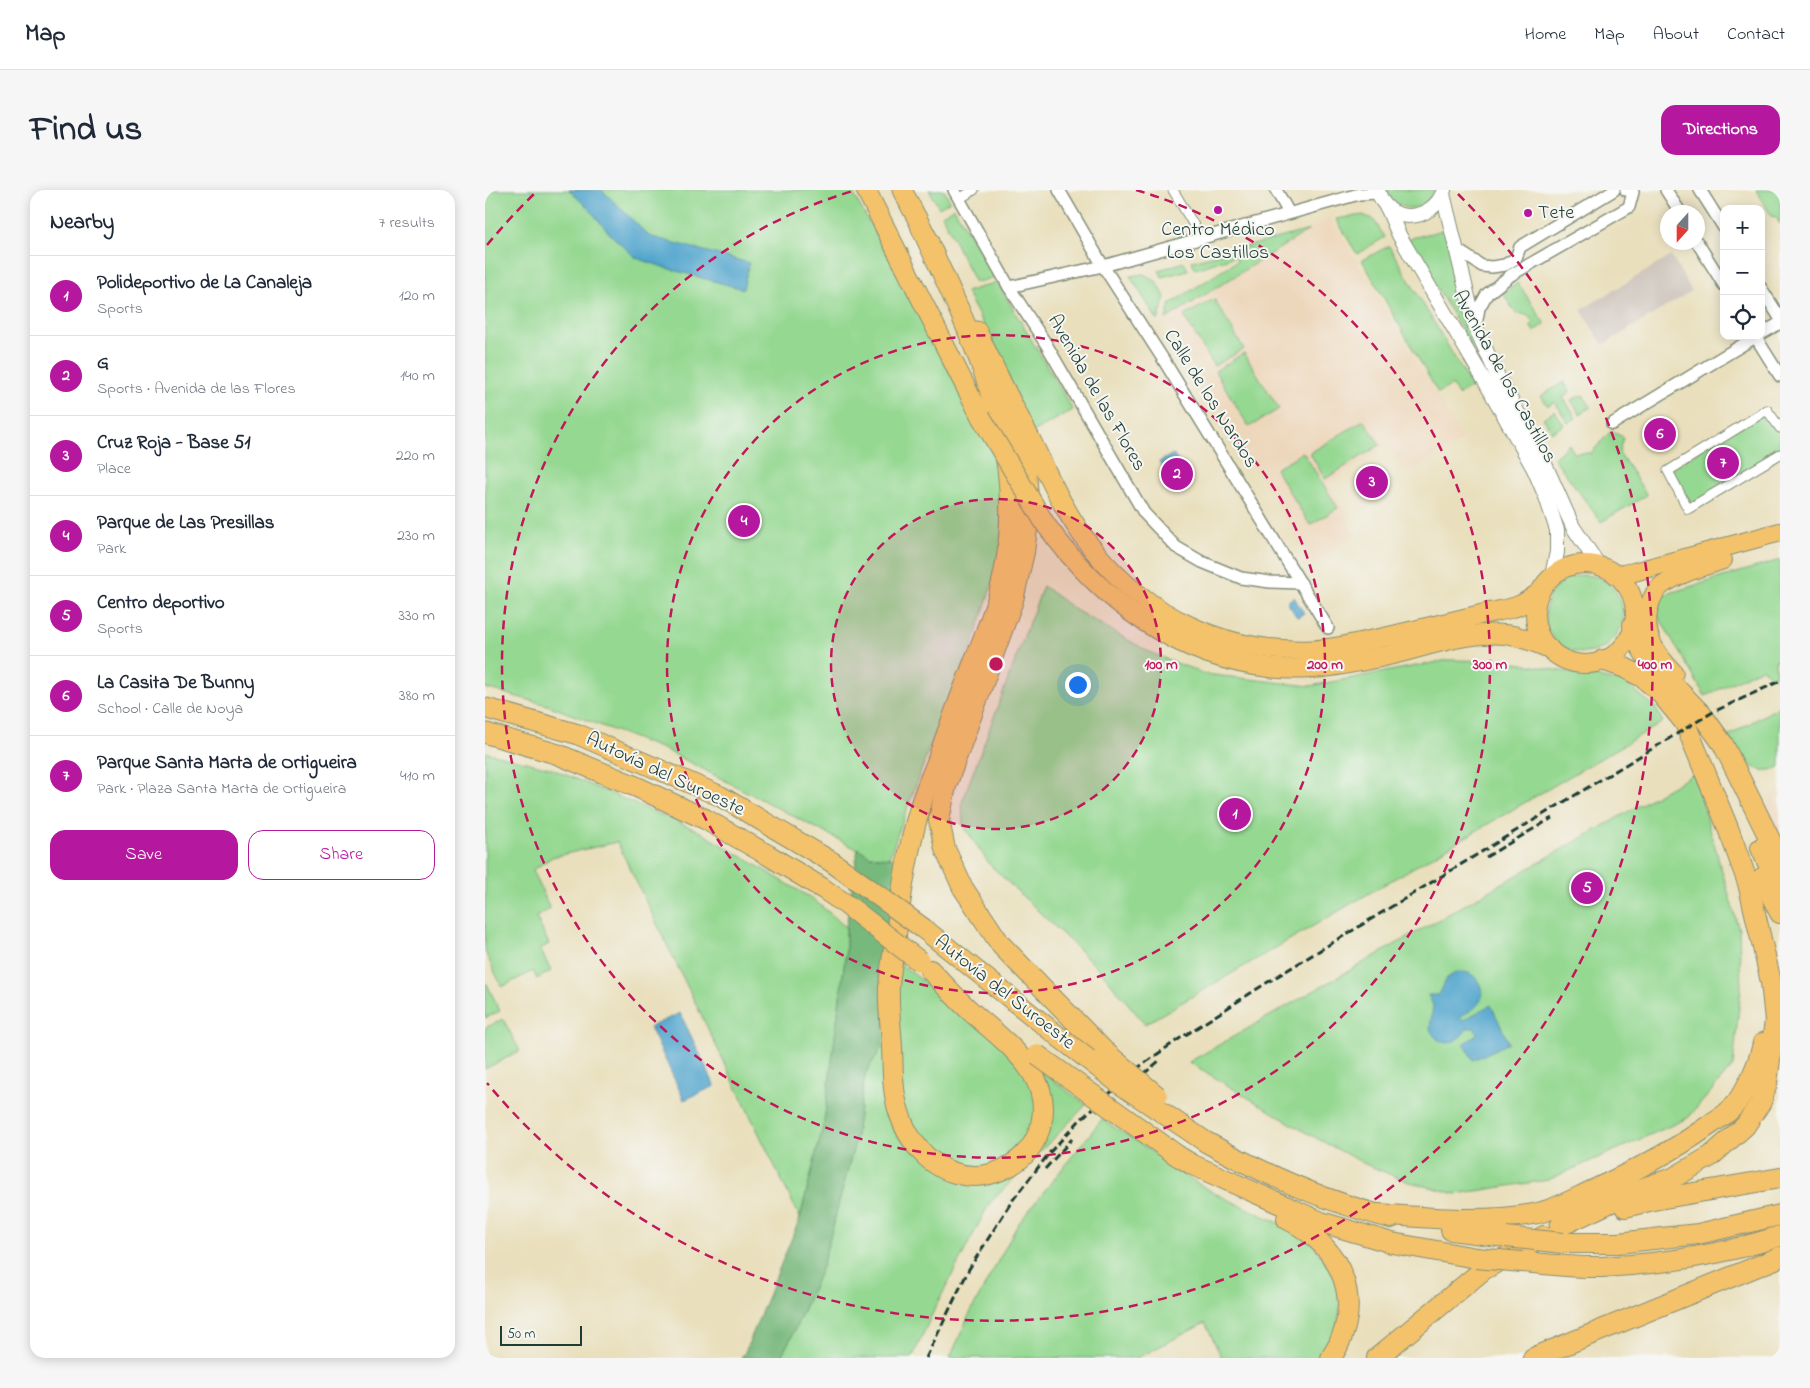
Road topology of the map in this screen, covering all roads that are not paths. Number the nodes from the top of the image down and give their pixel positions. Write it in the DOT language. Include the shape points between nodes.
graph roads {
  1 [pos="866,190"];
  2 [pos="902,190"];
  3 [pos="974,190"];
  4 [pos="1059,190"];
  5 [pos="1173,190"];
  6 [pos="1276,190"];
  7 [pos="1613,190"];
  8 [pos="1666,190"];
  9 [pos="1700,190"];
  10 [pos="1378,191"];
  11 [pos="1632,191"];
  12 [pos="1443,192"];
  13 [pos="956,194"];
  14 [pos="1676,205"];
  15 [pos="1387,207"];
  16 [pos="1289,214"];
  17 [pos="1720,222"];
  18 [pos="921,227"];
  19 [pos="1202,239"];
  20 [pos="1456,249"];
  21 [pos="1702,250"];
  22 [pos="1516,258"];
  23 [pos="1103,266"];
  24 [pos="1527,267"];
  25 [pos="1720,279"];
  26 [pos="1009,287"];
  27 [pos="1765,294"];
  28 [pos="1780,318"];
  29 [pos="1780,322"];
  30 [pos="1475,326"];
  31 [pos="1765,331"];
  32 [pos="1750,340"];
  33 [pos="1758,340"];
  34 [pos="1780,376"];
  35 [pos="1011,403"];
  36 [pos="1777,416"];
  37 [pos="1613,424"];
  38 [pos="1780,428"];
  39 [pos="1780,454"];
  40 [pos="1780,532"];
  41 [pos="1780,544"];
  42 [pos="1723,560"];
  43 [pos="1599,566"];
  44 [pos="1616,575"];
  45 [pos="1552,576"];
  46 [pos="1301,583"];
  47 [pos="1539,592"];
  48 [pos="1633,600"];
  49 [pos="1633,625"];
  50 [pos="1328,628"];
  51 [pos="1549,648"];
  52 [pos="1603,660"];
  53 [pos="485,708"];
  54 [pos="1698,712"];
  55 [pos="485,733"];
  56 [pos="1698,752"];
  57 [pos="1780,860"];
  58 [pos="1780,889"];
  59 [pos="1780,914"];
  60 [pos="925,966"];
  61 [pos="1771,982"];
  62 [pos="1206,1142"];
  63 [pos="1185,1160"];
  64 [pos="1780,1178"];
  65 [pos="1378,1214"];
  66 [pos="1780,1216"];
  67 [pos="1561,1235"];
  68 [pos="1780,1236"];
  69 [pos="1780,1257"];
  70 [pos="1331,1358"];
  71 [pos="1377,1358"];
  72 [pos="1533,1358"];
  1 -- 51 [label="highway, bridge" via="981,417 1046,525 1091,579 1159,631 1206,654 1275,668 1317,668 1386,656 1456,638 1489,635 1523,638"];
  2 -- 18 [label="highway"];
  3 -- 13 [label="street"];
  4 -- 23 [label="street, Calle de los Nardos"];
  5 -- 19 [label="street"];
  6 -- 16 [label="street"];
  7 -- 22 [label="street" via="1520,248"];
  8 -- 14 [label="street"];
  9 -- 17 [label="street"];
  10 -- 15 [label="street, Avenida de los Castillos"];
  10 -- 16 [label="street"];
  11 -- 24 [label="street" via="1629,207"];
  12 -- 15 [label="street" via="1434,207 1417,216 1404,216"];
  12 -- 20 [label="street, Avenida de los Castillos"];
  13 -- 26 [label="street, Avenida de las Flores"];
  15 -- 45 [label="street, Avenida de los Castillos" via="1399,235 1534,469 1557,530"];
  16 -- 19 [label="street"];
  18 -- 35 [label="highway" via="967,309"];
  18 -- 60 [label="highway" via="985,373 1009,479 1010,506 1005,569 996,604 919,809 903,878 889,989 894,1090 907,1133 925,1156 940,1168 958,1174 993,1174 1022,1158 1034,1144 1043,1123 1044,1104 1038,1081 1017,1052"];
  19 -- 23 [label="street"];
  20 -- 22 [label="street" via="1482,266 1492,268"];
  20 -- 30 [label="street, Avenida de los Castillos"];
  21 -- 25 [label="street"];
  22 -- 24 [label="street" via="1519,264"];
  23 -- 26 [label="street"];
  23 -- 46 [label="street, Calle de los Nardos"];
  24 -- 30 [label="street" via="1487,294 1479,308"];
  26 -- 46 [label="street, Avenida de las Flores" via="1047,344 1144,513 1176,547 1241,578"];
  27 -- 28 [label="street"];
  29 -- 31 [label="street"];
  30 -- 43 [label="street, Avenida de los Castillos" via="1498,377 1540,453 1573,527"];
  32 -- 37 [label="street"];
  33 -- 34 [label="street"];
  35 -- 47 [label="highway" via="1067,512 1093,549 1135,592 1157,608 1208,635 1259,647 1315,650 1509,609"];
  35 -- 62 [label="highway, bridge" via="1027,468 1029,514 1024,552 1013,600 946,786 939,820 945,849 963,888 1001,945 1105,1052 1177,1112"];
  36 -- 38 [label="street"];
  36 -- 39 [label="street" via="1767,410 1668,471 1688,509"];
  40 -- 44 [label="main road"];
  41 -- 42 [label="main road"];
  42 -- 48 [label="main road" via="1656,579 1640,590"];
  42 -- 54 [label="main road" via="1661,586 1654,593 1647,615 1652,645 1691,691"];
  43 -- 44 [label="main road"];
  43 -- 45 [label="main road" via="1569,567"];
  44 -- 48 [label="main road"];
  45 -- 47 [label="main road"];
  46 -- 50 [label="street, Calle de los Nardos"];
  47 -- 51 [label="main road" via="1537,627"];
  48 -- 49 [label="main road"];
  49 -- 52 [label="main road" via="1617,652"];
  49 -- 54 [label="highway" via="1637,641 1648,660"];
  51 -- 52 [label="main road" via="1556,655 1575,662"];
  52 -- 56 [label="highway" via="1642,677 1658,690 1685,723"];
  53 -- 62 [label="highway, Autovía del Suroeste, bridge" via="577,734 720,796 832,862 924,929 1120,1084"];
  54 -- 57 [label="highway" via="1723,744"];
  54 -- 58 [label="highway"];
  55 -- 60 [label="highway, Autovía del Suroeste, bridge" via="557,754 705,818 822,888"];
  56 -- 59 [label="highway"];
  56 -- 61 [label="highway" via="1747,883"];
  60 -- 63 [label="highway, Autovía del Suroeste, bridge" via="1037,1055"];
  61 -- 65 [label="highway" via="1766,1033 1751,1078 1732,1108 1683,1144 1636,1170 1536,1214 1498,1219"];
  61 -- 67 [label="highway" via="1775,1020 1767,1083 1761,1102 1745,1126 1711,1156 1673,1178 1637,1190"];
  62 -- 65 [label="highway, Autovía del Suroeste" via="1260,1170"];
  63 -- 68 [label="highway, Autovía del Suroeste, bridge" via="1321,1222 1392,1243 1476,1258 1601,1267 1688,1259 1747,1247"];
  63 -- 70 [label="highway" via="1211,1182 1309,1232 1333,1257 1345,1281 1349,1311"];
  64 -- 67 [label="highway, Autovía del Suroeste" via="1608,1211"];
  65 -- 67 [label="highway, Autovía del Suroeste, bridge" via="1426,1226 1506,1237"];
  66 -- 67 [label="highway, Autovía del Suroeste" via="1698,1234 1618,1243"];
  67 -- 71 [label="highway, Autovía del Suroeste" via="1483,1270"];
  69 -- 72 [label="highway"];
}
